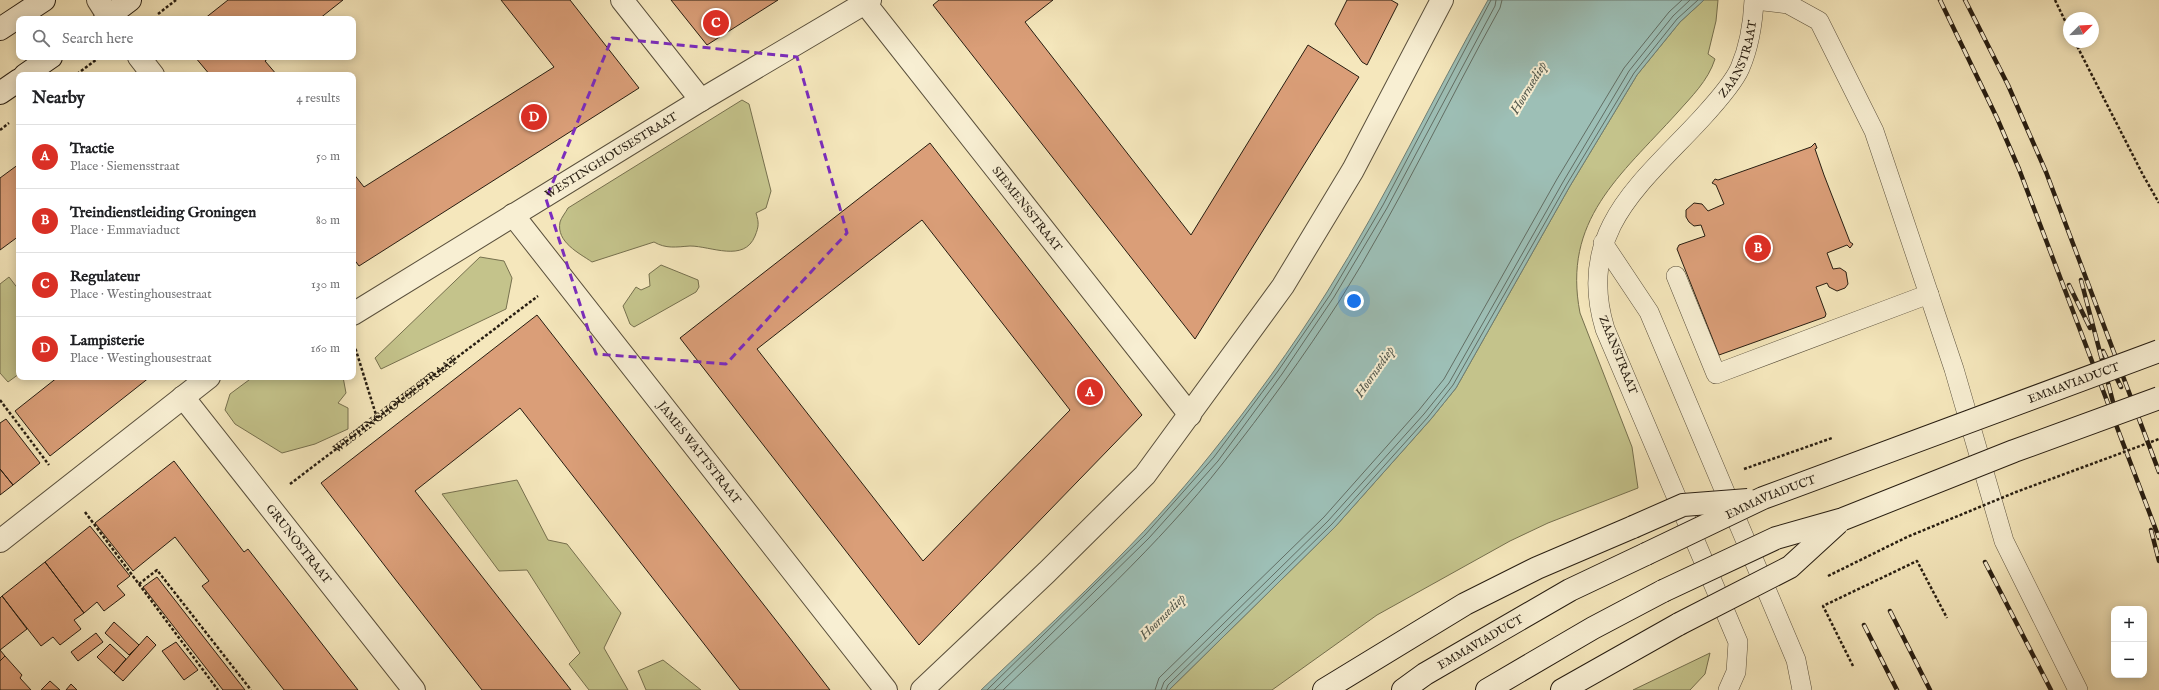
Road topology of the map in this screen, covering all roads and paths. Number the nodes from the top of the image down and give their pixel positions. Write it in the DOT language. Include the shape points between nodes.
graph roads {
  1 [pos="44,0"];
  2 [pos="130,0"];
  3 [pos="176,0"];
  4 [pos="622,0"];
  5 [pos="1442,0"];
  6 [pos="1754,0"];
  7 [pos="2055,0"];
  8 [pos="868,2"];
  9 [pos="105,14"];
  10 [pos="157,14"];
  11 [pos="20,16"];
  12 [pos="2063,17"];
  13 [pos="16,18"];
  14 [pos="0,29"];
  15 [pos="2078,48"];
  16 [pos="47,60"];
  17 [pos="96,60"];
  18 [pos="141,60"];
  19 [pos="29,72"];
  20 [pos="79,72"];
  21 [pos="151,72"];
  22 [pos="16,82"];
  23 [pos="0,93"];
  24 [pos="701,100"];
  25 [pos="2159,203"];
  26 [pos="513,215"];
  27 [pos="1603,243"];
  28 [pos="1676,276"];
  29 [pos="562,278"];
  30 [pos="1929,294"];
  31 [pos="356,312"];
  32 [pos="356,350"];
  33 [pos="2159,351"];
  34 [pos="205,380"];
  35 [pos="183,397"];
  36 [pos="2159,398"];
  37 [pos="0,400"];
  38 [pos="1190,415"];
  39 [pos="377,418"];
  40 [pos="2159,439"];
  41 [pos="67,488"];
  42 [pos="1763,498"];
  43 [pos="266,502"];
  44 [pos="1843,519"];
  45 [pos="0,541"];
  46 [pos="1824,578"];
  47 [pos="139,584"];
  48 [pos="1947,618"];
  49 [pos="1853,666"];
  50 [pos="218,690"];
  51 [pos="251,690"];
  52 [pos="414,690"];
  53 [pos="886,690"];
  54 [pos="922,690"];
  55 [pos="1324,690"];
  56 [pos="1403,690"];
  57 [pos="1487,690"];
  58 [pos="1562,690"];
  59 [pos="1728,690"];
  60 [pos="1802,690"];
  61 [pos="2078,690"];
  1 -- 11 [label="street"];
  2 -- 9 [label="street"];
  3 -- 10 [label="path"];
  4 -- 24 [label="street"];
  5 -- 38 [label="street" via="1353,170 1284,286"];
  6 -- 27 [label="lane, ZAANSTRAAT" via="1753,22 1740,70 1710,109 1630,195 1618,212"];
  6 -- 30 [label="lane" via="1788,4 1819,21 1874,131"];
  7 -- 12 [label="path"];
  8 -- 24 [label="street, WESTINGHOUSESTRAAT"];
  8 -- 38 [label="street, SIEMENSSTRAAT"];
  13 -- 14 [label="street"];
  15 -- 25 [label="path"];
  16 -- 19 [label="street"];
  17 -- 20 [label="path"];
  18 -- 21 [label="street"];
  22 -- 23 [label="street"];
  24 -- 26 [label="street, WESTINGHOUSESTRAAT"];
  26 -- 29 [label="street, JAMES WATTSTRAAT"];
  26 -- 31 [label="street, WESTINGHOUSESTRAAT"];
  27 -- 59 [label="lane, ZAANSTRAAT" via="1597,289 1605,329 1738,642 1736,672"];
  27 -- 60 [label="lane" via="1649,312 1796,660"];
  28 -- 30 [label="lane" via="1716,374"];
  29 -- 39 [label="path, WESTINGHOUSESTRAAT"];
  29 -- 53 [label="street, JAMES WATTSTRAAT"];
  30 -- 61 [label="lane" via="2004,541"];
  32 -- 39 [label="path"];
  33 -- 42 [label="street, EMMAVIADUCT, bridge"];
  34 -- 35 [label="street"];
  35 -- 41 [label="street"];
  35 -- 43 [label="street, GRUNOSTRAAT"];
  36 -- 44 [label="street, bridge" via="2014,450"];
  37 -- 41 [label="path"];
  38 -- 54 [label="street" via="1145,475"];
  39 -- 43 [label="path, WESTINGHOUSESTRAAT"];
  40 -- 46 [label="path, bridge" via="2016,492 1907,537"];
  41 -- 45 [label="street"];
  41 -- 47 [label="path"];
  42 -- 55 [label="street, bridge" via="1683,505 1537,568 1465,604"];
  42 -- 56 [label="street, EMMAVIADUCT, bridge" via="1570,590 1425,674"];
  43 -- 52 [label="street, GRUNOSTRAAT"];
  44 -- 57 [label="street, bridge" via="1776,538 1663,591 1593,628"];
  44 -- 58 [label="street, bridge" via="1790,567 1679,624"];
  47 -- 50 [label="path"];
  47 -- 51 [label="path" via="157,570"];
  48 -- 49 [label="path" via="1917,561 1823,606"];
}
